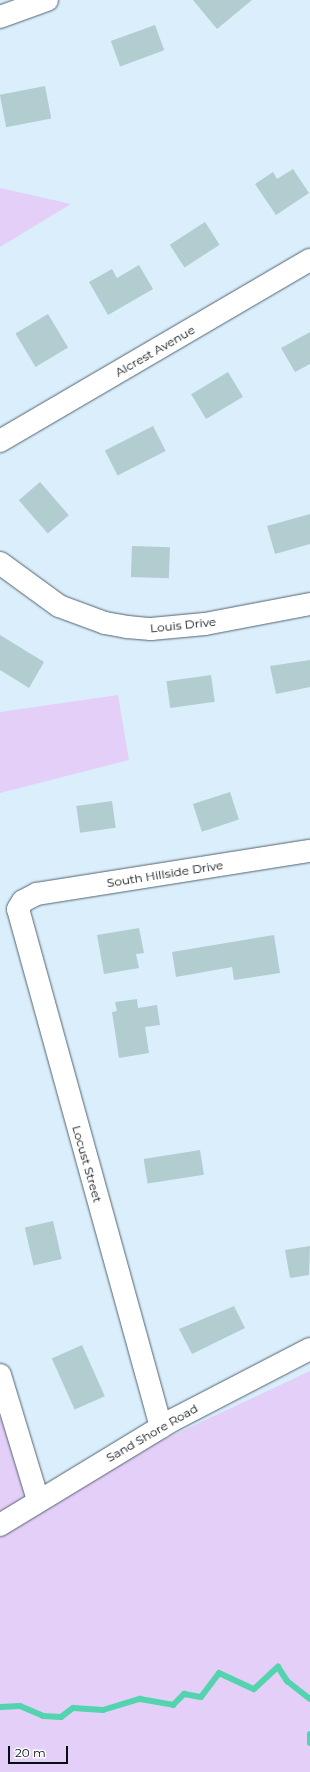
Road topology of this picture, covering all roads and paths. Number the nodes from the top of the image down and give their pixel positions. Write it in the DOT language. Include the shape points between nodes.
graph roads {
  1 [pos="47,0"];
  2 [pos="0,17"];
  3 [pos="310,260"];
  4 [pos="0,442"];
  5 [pos="0,563"];
  6 [pos="310,604"];
  7 [pos="310,852"];
  8 [pos="23,901"];
  9 [pos="310,1349"];
  10 [pos="0,1375"];
  11 [pos="161,1427"];
  12 [pos="38,1500"];
  13 [pos="0,1525"];
  1 -- 2 [label="street"];
  3 -- 4 [label="street, Alcrest Avenue"];
  5 -- 6 [label="street, Louis Drive" via="59,606 105,623 128,627 151,629 205,624"];
  7 -- 8 [label="street, South Hillside Drive" via="37,894"];
  8 -- 11 [label="street, Locust Street" via="18,909 18,922"];
  9 -- 11 [label="street, Sand Shore Road"];
  10 -- 12 [label="street"];
  11 -- 12 [label="street, Sand Shore Road"];
  12 -- 13 [label="street, Sand Shore Road"];
}
